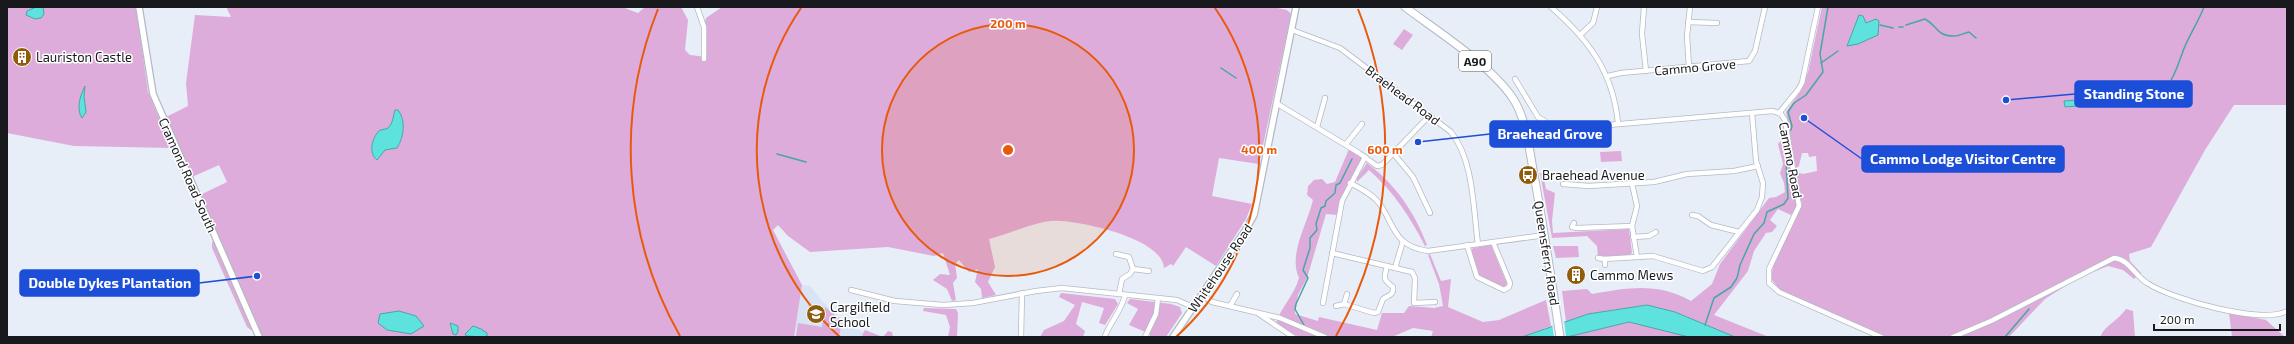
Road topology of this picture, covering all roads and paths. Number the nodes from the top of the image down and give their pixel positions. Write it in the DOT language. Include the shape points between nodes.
graph roads {
  1 [pos="139,7"];
  2 [pos="697,7"];
  3 [pos="1296,7"];
  4 [pos="1405,7"];
  5 [pos="1551,7"];
  6 [pos="1597,7"];
  7 [pos="1644,7"];
  8 [pos="1690,7"];
  9 [pos="1765,7"];
  10 [pos="1818,7"];
  11 [pos="1688,22"];
  12 [pos="1717,24"];
  13 [pos="1292,30"];
  14 [pos="1580,35"];
  15 [pos="704,59"];
  16 [pos="1690,67"];
  17 [pos="1646,71"];
  18 [pos="1608,76"];
  19 [pos="1516,79"];
  20 [pos="1325,98"];
  21 [pos="1276,103"];
  22 [pos="1752,113"];
  23 [pos="1779,113"];
  24 [pos="1430,115"];
  25 [pos="1618,123"];
  26 [pos="1362,124"];
  27 [pos="1317,128"];
  28 [pos="1547,128"];
  29 [pos="1526,132"];
  30 [pos="1346,144"];
  31 [pos="1393,153"];
  32 [pos="1365,157"];
  33 [pos="1758,166"];
  34 [pos="1567,178"];
  35 [pos="1350,183"];
  36 [pos="1632,184"];
  37 [pos="1430,210"];
  38 [pos="1692,215"];
  39 [pos="1574,223"];
  40 [pos="1632,226"];
  41 [pos="1656,232"];
  42 [pos="1739,232"];
  43 [pos="1545,235"];
  44 [pos="1633,237"];
  45 [pos="1403,241"];
  46 [pos="1493,242"];
  47 [pos="1478,244"];
  48 [pos="1467,245"];
  49 [pos="1332,253"];
  50 [pos="1116,254"];
  51 [pos="1637,257"];
  52 [pos="1598,258"];
  53 [pos="1605,259"];
  54 [pos="1387,266"];
  55 [pos="1605,266"];
  56 [pos="1395,268"];
  57 [pos="1133,269"];
  58 [pos="1148,272"];
  59 [pos="851,290"];
  60 [pos="1022,293"];
  61 [pos="1119,294"];
  62 [pos="1125,294"];
  63 [pos="1237,294"];
  64 [pos="1347,294"];
  65 [pos="1202,295"];
  66 [pos="1158,298"];
  67 [pos="1434,302"];
  68 [pos="1323,303"];
  69 [pos="1344,304"];
  70 [pos="1230,306"];
  71 [pos="1336,306"];
  72 [pos="1193,307"];
  73 [pos="2287,311"];
  74 [pos="1258,313"];
  75 [pos="1106,335"];
  76 [pos="259,337"];
  77 [pos="1020,337"];
  78 [pos="1145,337"];
  79 [pos="1173,337"];
  80 [pos="1292,337"];
  81 [pos="1325,337"];
  82 [pos="1560,337"];
  83 [pos="1881,337"];
  84 [pos="1953,337"];
  1 -- 76 [label="street, Cramond Road South" via="153,94"];
  2 -- 15 [label="street" via="704,27"];
  3 -- 13 [label="street, Whitehouse Road"];
  4 -- 29 [label="main road, Queensferry Road / A90" via="1501,83 1518,108"];
  5 -- 14 [label="street"];
  6 -- 14 [label="street" via="1593,23"];
  7 -- 17 [label="street" via="1642,34"];
  8 -- 11 [label="street"];
  9 -- 16 [label="street, Cammo Grove" via="1749,61"];
  10 -- 23 [label="street" via="1802,83"];
  11 -- 12 [label="street"];
  11 -- 16 [label="street"];
  13 -- 21 [label="street, Whitehouse Road"];
  13 -- 24 [label="street, Braehead Road" via="1340,48"];
  14 -- 18 [label="street"];
  16 -- 17 [label="street, Cammo Grove"];
  17 -- 18 [label="street, Cammo Grove"];
  18 -- 25 [label="street" via="1616,102"];
  19 -- 28 [label="street" via="1538,116 1545,121"];
  20 -- 27 [label="street"];
  21 -- 27 [label="street"];
  21 -- 65 [label="street, Whitehouse Road" via="1254,215"];
  22 -- 23 [label="street, Cammo Road"];
  22 -- 25 [label="street, Cammo Road"];
  22 -- 33 [label="street"];
  23 -- 83 [label="street, Cammo Road" via="1785,120 1799,203 1769,269 1770,283 1779,292"];
  24 -- 31 [label="street"];
  24 -- 47 [label="street, Braehead Road" via="1454,136 1465,161"];
  25 -- 28 [label="street, Cammo Road"];
  26 -- 30 [label="street"];
  27 -- 30 [label="street"];
  28 -- 29 [label="street, Cammo Road"];
  29 -- 43 [label="main road, Queensferry Road / A90"];
  30 -- 32 [label="street"];
  31 -- 32 [label="street" via="1379,167"];
  31 -- 37 [label="street" via="1413,177"];
  32 -- 35 [label="street"];
  33 -- 36 [label="street" via="1734,171 1687,174"];
  33 -- 42 [label="street" via="1763,183 1762,197 1757,210"];
  34 -- 36 [label="street" via="1565,184"];
  35 -- 45 [label="street" via="1379,203 1395,234"];
  35 -- 49 [label="street" via="1342,201"];
  36 -- 40 [label="street" via="1637,206"];
  38 -- 42 [label="street" via="1711,225"];
  39 -- 40 [label="street" via="1572,227 1577,228"];
  40 -- 44 [label="street"];
  41 -- 44 [label="street" via="1649,236"];
  42 -- 51 [label="street" via="1708,270 1697,270 1653,256"];
  43 -- 46 [label="street"];
  43 -- 82 [label="main road, Queensferry Road / A90"];
  44 -- 51 [label="street"];
  45 -- 48 [label="street" via="1428,251"];
  45 -- 56 [label="street"];
  46 -- 47 [label="street"];
  46 -- 48 [label="street" via="1510,283 1504,290 1477,277"];
  47 -- 48 [label="street"];
  49 -- 54 [label="street"];
  49 -- 68 [label="street"];
  50 -- 57 [label="street" via="1129,257"];
  51 -- 53 [label="street"];
  52 -- 53 [label="street"];
  53 -- 55 [label="street"];
  54 -- 56 [label="street"];
  54 -- 69 [label="street" via="1384,278 1393,290 1383,299 1378,312"];
  56 -- 67 [label="street" via="1413,273 1414,303"];
  57 -- 58 [label="street"];
  57 -- 61 [label="street" via="1122,279"];
  59 -- 60 [label="street" via="895,301 943,305 973,303"];
  60 -- 61 [label="street" via="1062,288"];
  60 -- 77 [label="street"];
  61 -- 62 [label="street"];
  62 -- 66 [label="street"];
  62 -- 75 [label="street" via="1121,308 1111,321"];
  63 -- 70 [label="street"];
  64 -- 69 [label="street"];
  65 -- 70 [label="street" via="1210,301"];
  65 -- 72 [label="street, Whitehouse Road"];
  66 -- 72 [label="street" via="1182,301"];
  66 -- 78 [label="street" via="1156,314"];
  69 -- 71 [label="street"];
  70 -- 74 [label="street"];
  72 -- 79 [label="street, Whitehouse Road"];
  73 -- 84 [label="street" via="2266,316 2206,307 2147,284 2125,262 2114,258 1991,321"];
  74 -- 80 [label="street"];
  74 -- 81 [label="street" via="1280,318"];
}
